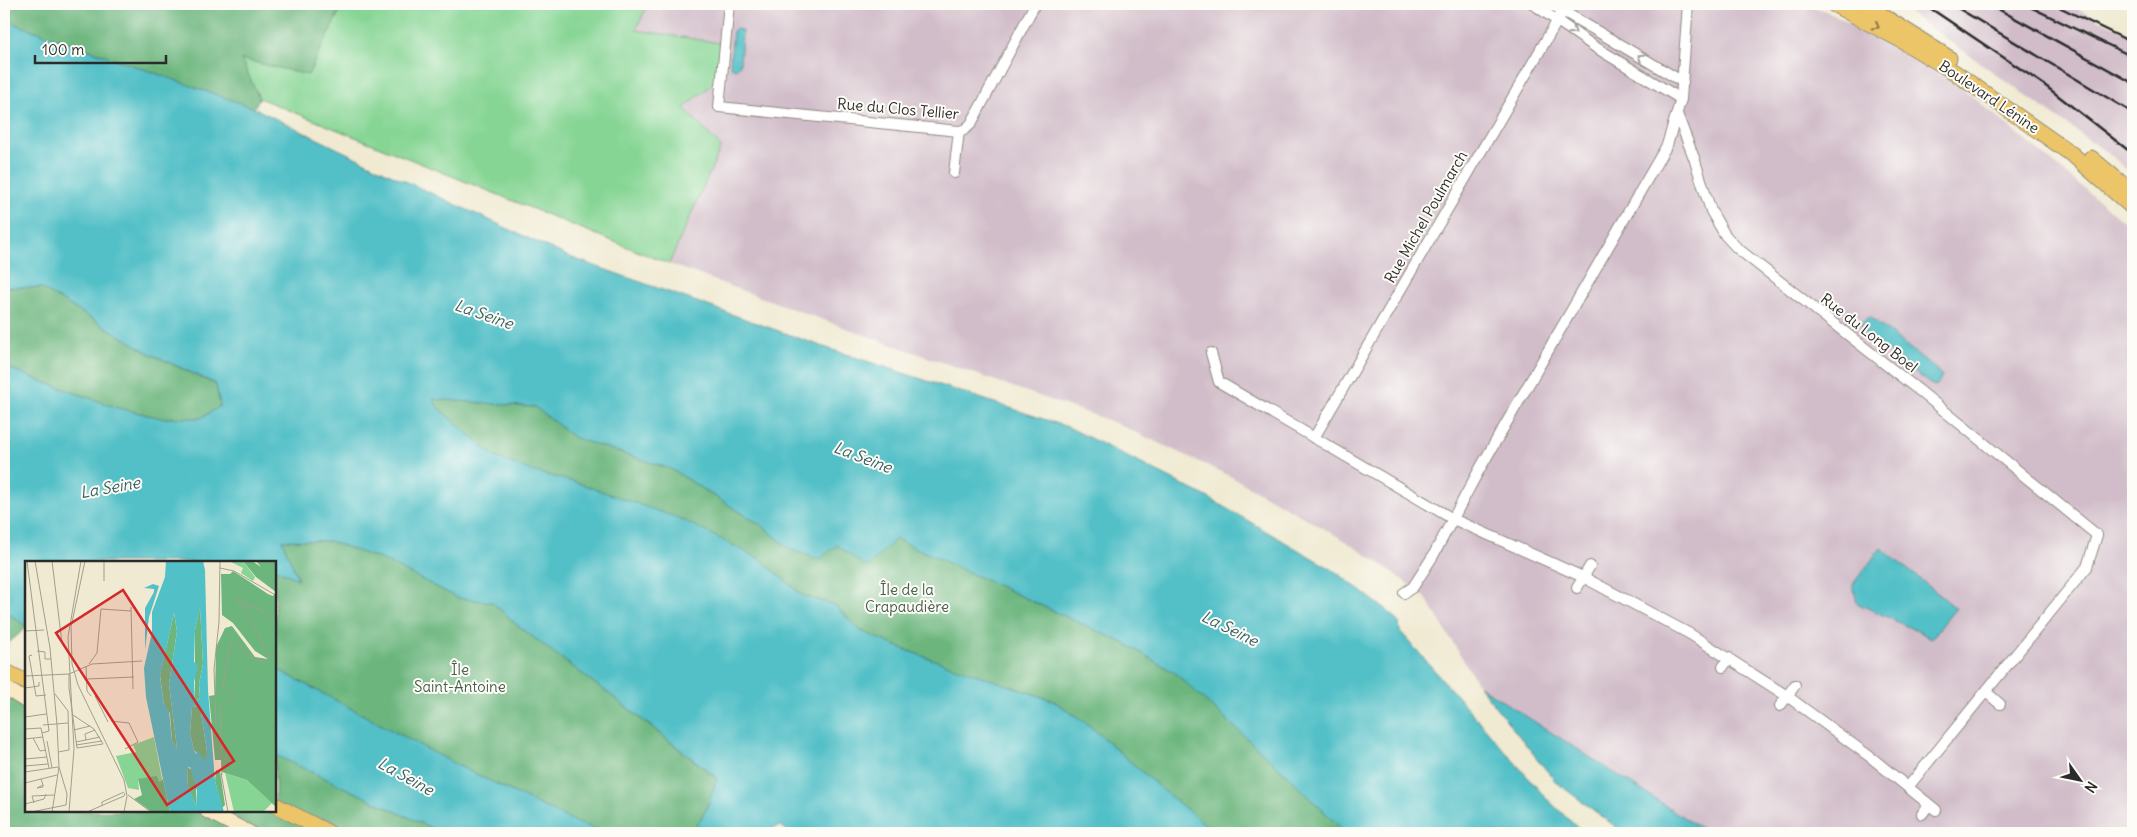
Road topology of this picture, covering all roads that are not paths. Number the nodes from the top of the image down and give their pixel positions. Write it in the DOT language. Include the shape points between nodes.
graph roads {
  1 [pos="729,4"];
  2 [pos="1533,4"];
  3 [pos="1551,4"];
  4 [pos="1688,4"];
  5 [pos="1833,4"];
  6 [pos="1864,4"];
  7 [pos="1033,5"];
  8 [pos="1564,11"];
  9 [pos="1558,21"];
  10 [pos="1683,82"];
  11 [pos="1681,99"];
  12 [pos="1677,114"];
  13 [pos="959,131"];
  14 [pos="954,173"];
  15 [pos="2133,193"];
  16 [pos="2133,208"];
  17 [pos="1211,353"];
  18 [pos="1314,438"];
  19 [pos="1453,519"];
  20 [pos="1590,566"];
  21 [pos="1583,577"];
  22 [pos="1577,588"];
  23 [pos="1404,593"];
  24 [pos="4,671"];
  25 [pos="25,682"];
  26 [pos="1794,685"];
  27 [pos="4,688"];
  28 [pos="1986,692"];
  29 [pos="1787,696"];
  30 [pos="25,700"];
  31 [pos="2000,704"];
  32 [pos="1780,706"];
  33 [pos="1908,787"];
  34 [pos="276,806"];
  35 [pos="209,812"];
  36 [pos="1922,814"];
  37 [pos="250,833"];
  38 [pos="329,833"];
  1 -- 13 [label="street, Rue du Clos Tellier" via="718,107"];
  2 -- 9 [label="street"];
  3 -- 8 [label="street"];
  4 -- 10 [label="street"];
  5 -- 16 [label="main road, Boulevard Lénine, one-way" via="1954,72 2073,155"];
  6 -- 15 [label="main road" via="1911,32 2061,136"];
  7 -- 13 [label="street, Rue du Clos Tellier" via="971,124"];
  8 -- 9 [label="street, Rue Michel Poulmarch"];
  10 -- 8 [label="street, one-way"];
  9 -- 11 [label="street, one-way"];
  9 -- 18 [label="street, Rue Michel Poulmarch"];
  10 -- 11 [label="street"];
  11 -- 12 [label="street"];
  12 -- 19 [label="street" via="1662,156"];
  12 -- 28 [label="street, Rue du Long Boel" via="1711,211 1737,248 2097,534 2087,567"];
  13 -- 14 [label="street"];
  17 -- 18 [label="street" via="1219,382"];
  18 -- 19 [label="street"];
  19 -- 21 [label="street"];
  19 -- 23 [label="street" via="1420,577"];
  20 -- 21 [label="street"];
  21 -- 22 [label="street"];
  21 -- 29 [label="street" via="1666,621 1726,663"];
  24 -- 25 [label="main road"];
  26 -- 29 [label="street"];
  27 -- 30 [label="main road"];
  28 -- 31 [label="street"];
  28 -- 33 [label="street"];
  29 -- 32 [label="street"];
  29 -- 33 [label="street"];
  33 -- 36 [label="street" via="1933,807"];
  34 -- 38 [label="main road"];
  35 -- 37 [label="main road"];
}
